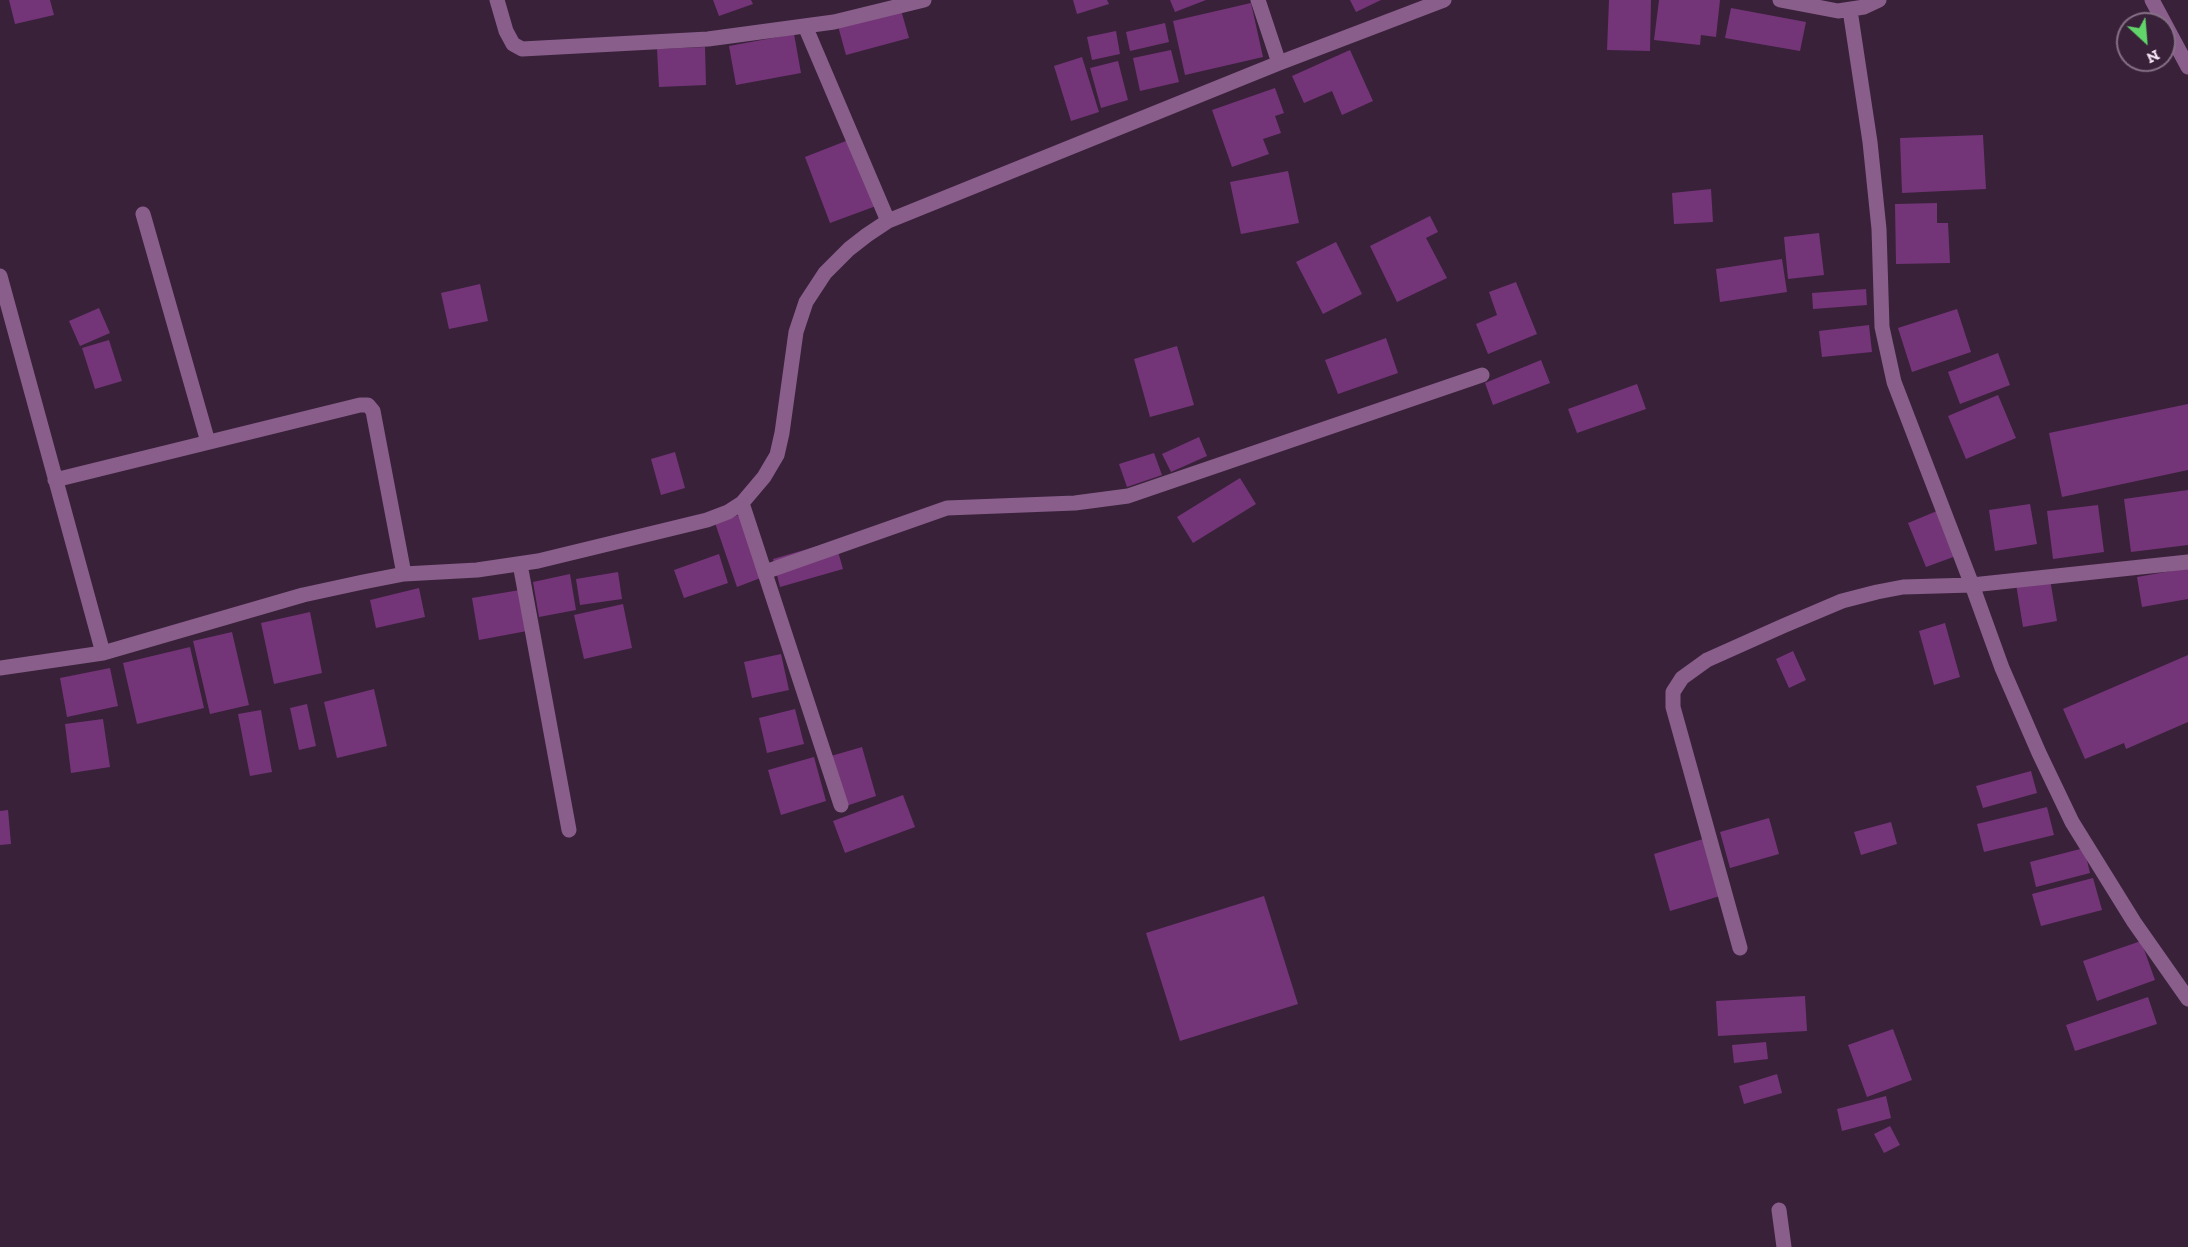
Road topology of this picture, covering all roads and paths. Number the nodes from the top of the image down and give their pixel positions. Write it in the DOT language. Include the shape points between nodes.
graph roads {
  1 [pos="497,0"];
  2 [pos="924,0"];
  3 [pos="1258,0"];
  4 [pos="1444,0"];
  5 [pos="1780,0"];
  6 [pos="1879,0"];
  7 [pos="2152,0"];
  8 [pos="1850,10"];
  9 [pos="805,26"];
  10 [pos="1279,63"];
  11 [pos="2188,67"];
  12 [pos="143,214"];
  13 [pos="888,221"];
  14 [pos="0,276"];
  15 [pos="1482,375"];
  16 [pos="208,442"];
  17 [pos="56,480"];
  18 [pos="742,503"];
  19 [pos="2188,562"];
  20 [pos="520,564"];
  21 [pos="765,572"];
  22 [pos="404,574"];
  23 [pos="1972,585"];
  24 [pos="103,653"];
  25 [pos="0,668"];
  26 [pos="841,805"];
  27 [pos="569,830"];
  28 [pos="1740,948"];
  29 [pos="2188,999"];
  30 [pos="1779,1210"];
  31 [pos="1784,1247"];
  1 -- 9 [label="street" via="506,31 513,44 522,49 708,39"];
  2 -- 9 [label="street"];
  3 -- 10 [label="street"];
  4 -- 10 [label="street"];
  5 -- 8 [label="street"];
  6 -- 8 [label="street"];
  7 -- 11 [label="street"];
  8 -- 23 [label="street" via="1871,153 1879,229 1882,327 1888,360"];
  9 -- 13 [label="street"];
  10 -- 13 [label="street"];
  12 -- 16 [label="street"];
  13 -- 18 [label="street" via="849,249 825,273 806,302 795,332 777,455"];
  14 -- 17 [label="street"];
  15 -- 21 [label="street" via="1128,496 1075,503 947,508"];
  16 -- 17 [label="street"];
  16 -- 22 [label="street" via="368,405 373,411"];
  17 -- 24 [label="street"];
  18 -- 20 [label="street" via="707,520"];
  18 -- 21 [label="street"];
  19 -- 23 [label="street"];
  20 -- 22 [label="street"];
  20 -- 27 [label="street"];
  21 -- 26 [label="street"];
  22 -- 24 [label="street" via="303,595"];
  23 -- 28 [label="street" via="1904,587 1842,601 1707,660 1682,678 1673,692 1673,707"];
  23 -- 29 [label="street" via="2002,668 2072,822"];
  24 -- 25 [label="street"];
  30 -- 31 [label="street"];
}
